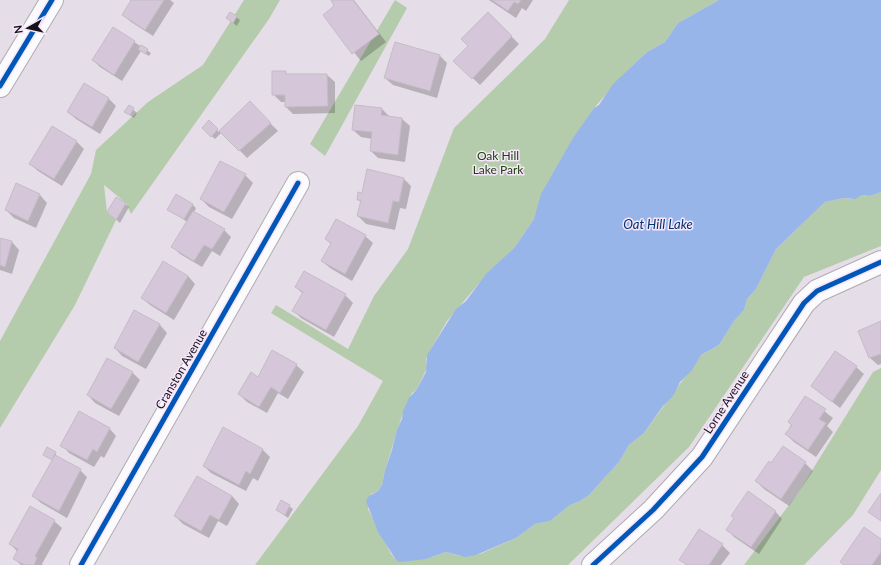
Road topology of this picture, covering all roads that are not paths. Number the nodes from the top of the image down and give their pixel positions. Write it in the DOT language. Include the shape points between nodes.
graph roads {
  1 [pos="52,0"];
  2 [pos="0,86"];
  3 [pos="298,183"];
  4 [pos="881,262"];
  5 [pos="81,565"];
  6 [pos="593,565"];
  1 -- 2 [label="street"];
  3 -- 5 [label="street, Cranston Avenue"];
  4 -- 6 [label="street, Lorne Avenue" via="817,291 804,303 702,457 653,510"];
}
